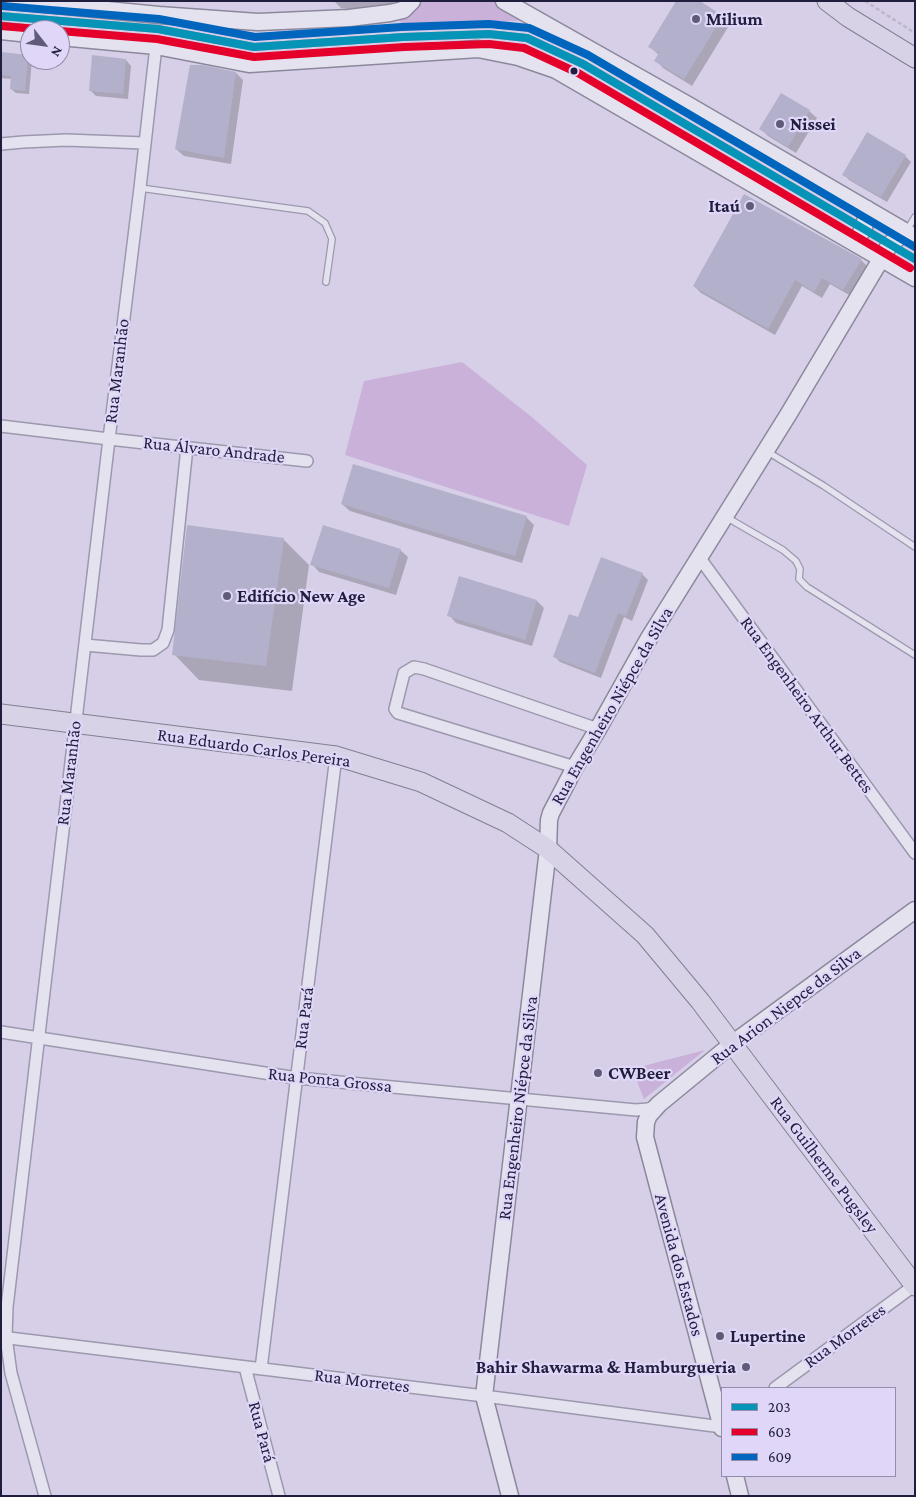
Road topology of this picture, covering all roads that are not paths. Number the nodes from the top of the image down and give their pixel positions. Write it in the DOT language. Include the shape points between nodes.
graph roads {
  1 [pos="14,1"];
  2 [pos="412,1"];
  3 [pos="504,1"];
  4 [pos="827,1"];
  5 [pos="528,7"];
  6 [pos="1,16"];
  7 [pos="158,29"];
  8 [pos="1,31"];
  9 [pos="20,33"];
  10 [pos="70,38"];
  11 [pos="156,46"];
  12 [pos="915,58"];
  13 [pos="144,143"];
  14 [pos="1,144"];
  15 [pos="140,188"];
  16 [pos="867,209"];
  17 [pos="915,217"];
  18 [pos="910,234"];
  19 [pos="860,235"];
  20 [pos="886,251"];
  21 [pos="915,258"];
  22 [pos="915,278"];
  23 [pos="326,282"];
  24 [pos="1,426"];
  25 [pos="109,439"];
  26 [pos="187,447"];
  27 [pos="766,451"];
  28 [pos="307,461"];
  29 [pos="724,516"];
  30 [pos="915,547"];
  31 [pos="699,557"];
  32 [pos="84,646"];
  33 [pos="915,655"];
  34 [pos="1,714"];
  35 [pos="75,724"];
  36 [pos="598,729"];
  37 [pos="336,756"];
  38 [pos="575,767"];
  39 [pos="548,849"];
  40 [pos="915,853"];
  41 [pos="915,910"];
  42 [pos="1,1032"];
  43 [pos="38,1037"];
  44 [pos="732,1044"];
  45 [pos="297,1078"];
  46 [pos="519,1099"];
  47 [pos="659,1104"];
  48 [pos="915,1285"];
  49 [pos="4,1337"];
  50 [pos="245,1367"];
  51 [pos="260,1369"];
  52 [pos="775,1387"];
  53 [pos="484,1396"];
  54 [pos="721,1423"];
  55 [pos="721,1427"];
  56 [pos="735,1477"];
  57 [pos="45,1496"];
  58 [pos="279,1496"];
  59 [pos="510,1496"];
  60 [pos="740,1496"];
  1 -- 2 [label="street" via="159,16 258,22 390,14 403,10"];
  3 -- 5 [label="street"];
  4 -- 12 [label="main road"];
  5 -- 16 [label="street"];
  6 -- 7 [label="lane"];
  7 -- 11 [label="lane"];
  7 -- 19 [label="lane" via="254,47 489,34 527,38 583,64"];
  8 -- 9 [label="street"];
  10 -- 11 [label="street"];
  11 -- 13 [label="street, Rua Maranhão"];
  11 -- 19 [label="street" via="249,64 478,49 518,57 556,70"];
  13 -- 14 [label="street" via="66,140"];
  13 -- 15 [label="street, Rua Maranhão"];
  15 -- 23 [label="lane" via="308,211 324,223 332,239"];
  15 -- 25 [label="street, Rua Maranhão"];
  16 -- 18 [label="street"];
  16 -- 19 [label="street"];
  17 -- 18 [label="lane"];
  18 -- 20 [label="street, Rua Engenheiro Niépce da Silva"];
  19 -- 20 [label="street"];
  20 -- 21 [label="lane"];
  20 -- 22 [label="street"];
  20 -- 27 [label="street, Rua Engenheiro Niépce da Silva"];
  24 -- 25 [label="street, Rua Álvaro Andrade"];
  25 -- 26 [label="street, Rua Álvaro Andrade"];
  25 -- 32 [label="street, Rua Maranhão"];
  26 -- 28 [label="street, Rua Álvaro Andrade"];
  26 -- 32 [label="street" via="168,630 163,643 153,650"];
  27 -- 29 [label="street, Rua Engenheiro Niépce da Silva"];
  27 -- 30 [label="lane"];
  29 -- 31 [label="street, Rua Engenheiro Niépce da Silva"];
  29 -- 33 [label="lane" via="796,561 800,569 799,579 807,587"];
  31 -- 36 [label="street, Rua Engenheiro Niépce da Silva"];
  31 -- 40 [label="street, Rua Engenheiro Arthur Bettes"];
  32 -- 35 [label="street, Rua Maranhão"];
  34 -- 35 [label="main road, Rua Eduardo Carlos Pereira"];
  35 -- 37 [label="main road, Rua Eduardo Carlos Pereira"];
  35 -- 43 [label="street, Rua Maranhão"];
  36 -- 38 [label="street, Rua Engenheiro Niépce da Silva"];
  36 -- 38 [label="street" via="424,669 414,667 404,674 395,709 398,713"];
  37 -- 39 [label="main road, Rua Eduardo Carlos Pereira" via="421,782 508,823"];
  37 -- 45 [label="street, Rua Pará"];
  38 -- 39 [label="street, Rua Engenheiro Niépce da Silva" via="549,820"];
  39 -- 44 [label="main road, Rua Eduardo Carlos Pereira" via="645,935"];
  39 -- 46 [label="street, Rua Engenheiro Niépce da Silva"];
  41 -- 44 [label="street, Rua Arion Niepce da Silva"];
  42 -- 43 [label="street, Rua Ponta Grossa"];
  43 -- 45 [label="street, Rua Ponta Grossa"];
  43 -- 49 [label="street, Rua Maranhão"];
  44 -- 47 [label="street, Rua Arion Niepce da Silva"];
  44 -- 48 [label="main road, Rua Guilherme Pugsley"];
  45 -- 46 [label="street, Rua Ponta Grossa"];
  45 -- 51 [label="street, Rua Pará"];
  46 -- 47 [label="street, Rua Ponta Grossa" via="642,1110"];
  46 -- 53 [label="street, Rua Engenheiro Niépce da Silva"];
  47 -- 54 [label="street, Avenida dos Estados" via="646,1122 645,1137"];
  48 -- 52 [label="street, Rua Morretes"];
  49 -- 50 [label="street, Rua Morretes"];
  49 -- 57 [label="street, Rua Maranhão"];
  50 -- 51 [label="street, Rua Morretes"];
  50 -- 58 [label="street, Rua Pará"];
  51 -- 53 [label="street, Rua Morretes"];
  53 -- 55 [label="street, Rua Morretes"];
  53 -- 59 [label="street"];
  56 -- 60 [label="street"];
}
